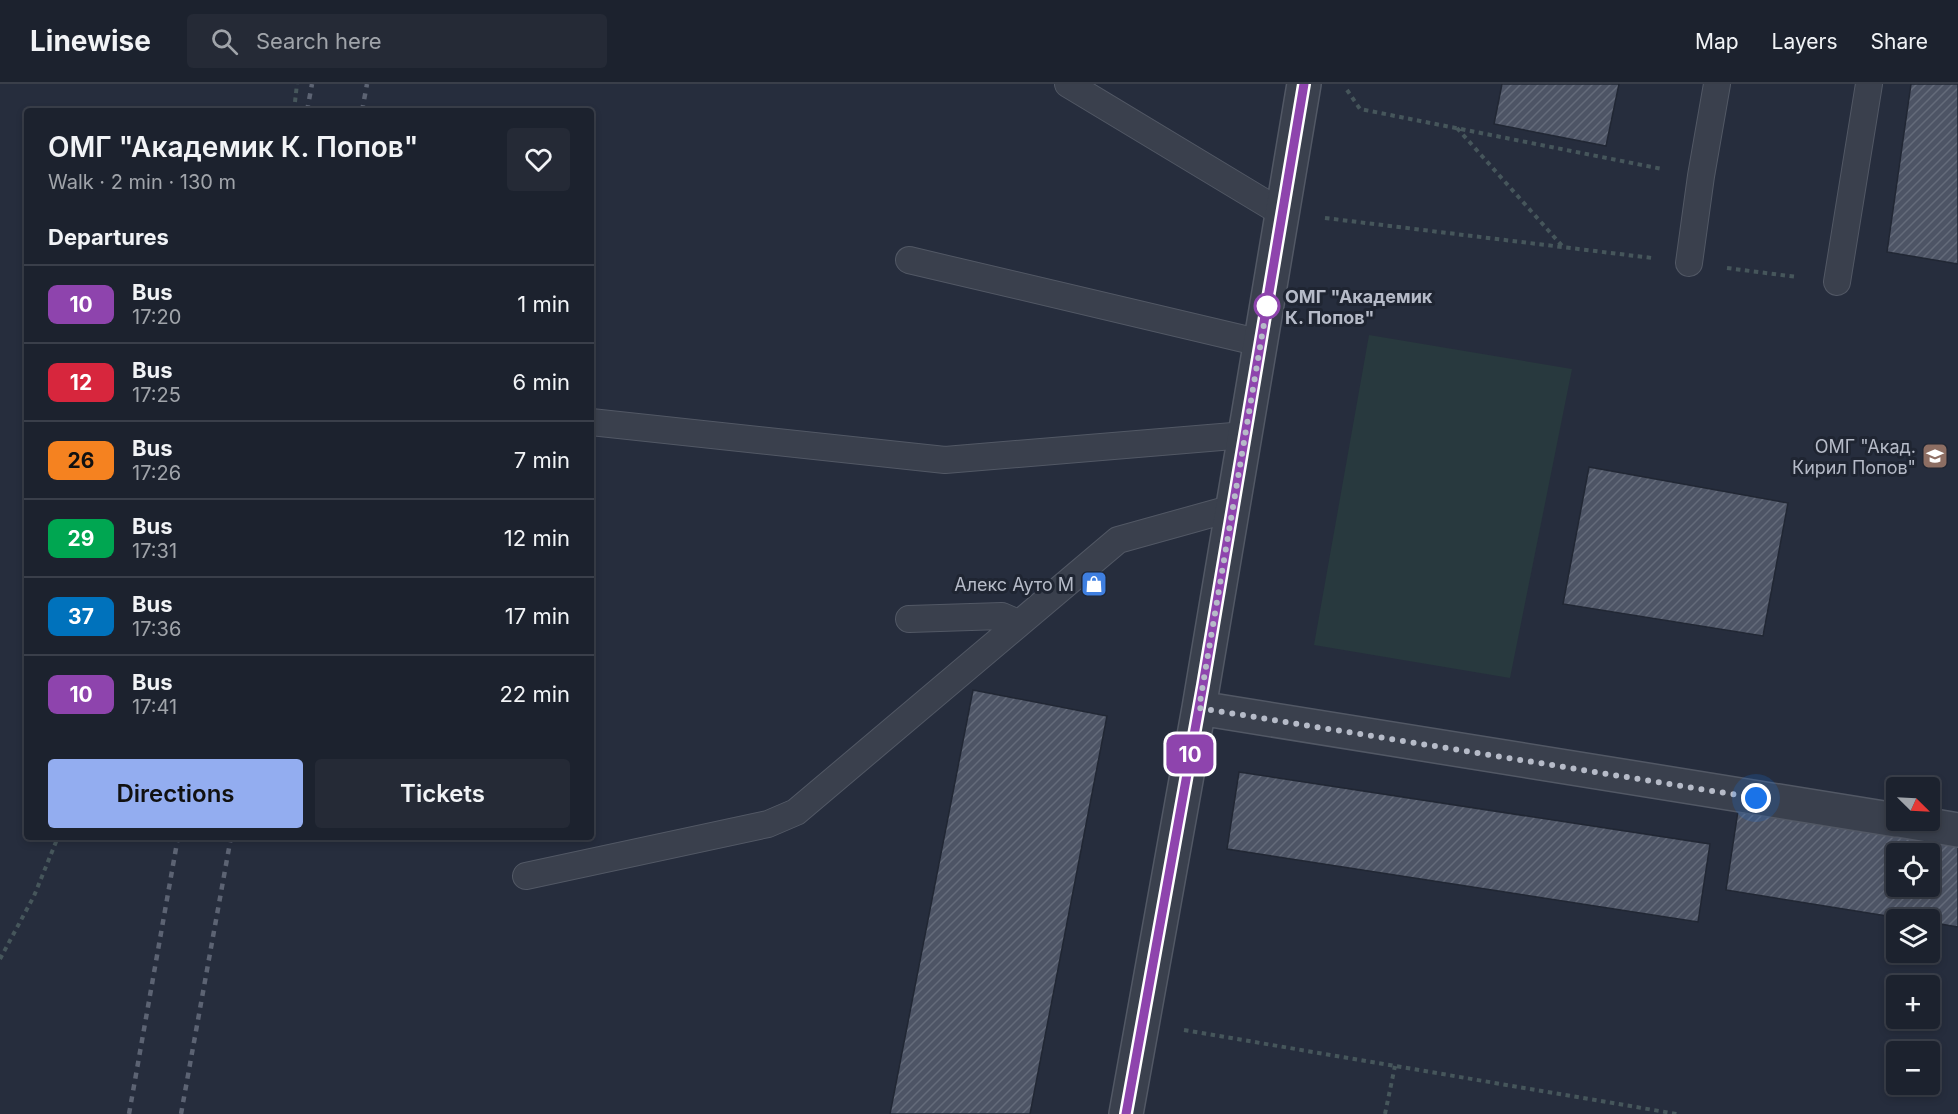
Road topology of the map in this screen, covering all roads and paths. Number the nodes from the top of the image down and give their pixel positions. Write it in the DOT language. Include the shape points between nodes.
graph roads {
  1 [pos="297,84"];
  2 [pos="1068,84"];
  3 [pos="1304,84"];
  4 [pos="1343,84"];
  5 [pos="1717,84"];
  6 [pos="1869,84"];
  7 [pos="294,108"];
  8 [pos="1457,128"];
  9 [pos="1701,176"];
  10 [pos="1282,213"];
  11 [pos="1564,248"];
  12 [pos="909,260"];
  13 [pos="1689,263"];
  14 [pos="1837,282"];
  15 [pos="1261,343"];
  16 [pos="594,422"];
  17 [pos="1245,435"];
  18 [pos="1233,508"];
  19 [pos="909,619"];
  20 [pos="1018,623"];
  21 [pos="1199,708"];
  22 [pos="1886,818"];
  23 [pos="1940,827"];
  24 [pos="1958,830"];
  25 [pos="57,840"];
  26 [pos="526,876"];
  27 [pos="0,959"];
  28 [pos="1142,1023"];
  29 [pos="1395,1066"];
  30 [pos="1126,1114"];
  31 [pos="1385,1114"];
  32 [pos="1677,1114"];
  1 -- 7 [label="path"];
  2 -- 10 [label="lane"];
  3 -- 10 [label="street"];
  4 -- 8 [label="path" via="1360,109"];
  5 -- 9 [label="lane"];
  6 -- 14 [label="lane"];
  8 -- 9 [label="path"];
  8 -- 11 [label="path"];
  9 -- 13 [label="lane"];
  10 -- 11 [label="path"];
  10 -- 15 [label="street"];
  11 -- 13 [label="path"];
  12 -- 15 [label="lane"];
  13 -- 14 [label="path"];
  15 -- 17 [label="street"];
  16 -- 17 [label="lane" via="945,460"];
  17 -- 18 [label="street"];
  18 -- 20 [label="lane" via="1118,540"];
  18 -- 21 [label="street"];
  19 -- 20 [label="lane" via="1002,616"];
  20 -- 26 [label="lane" via="796,812 768,824"];
  21 -- 22 [label="street"];
  21 -- 28 [label="street"];
  23 -- 24 [label="street"];
  25 -- 27 [label="path" via="34,896"];
  28 -- 29 [label="path"];
  28 -- 30 [label="street"];
  29 -- 31 [label="path"];
  29 -- 32 [label="path"];
}
